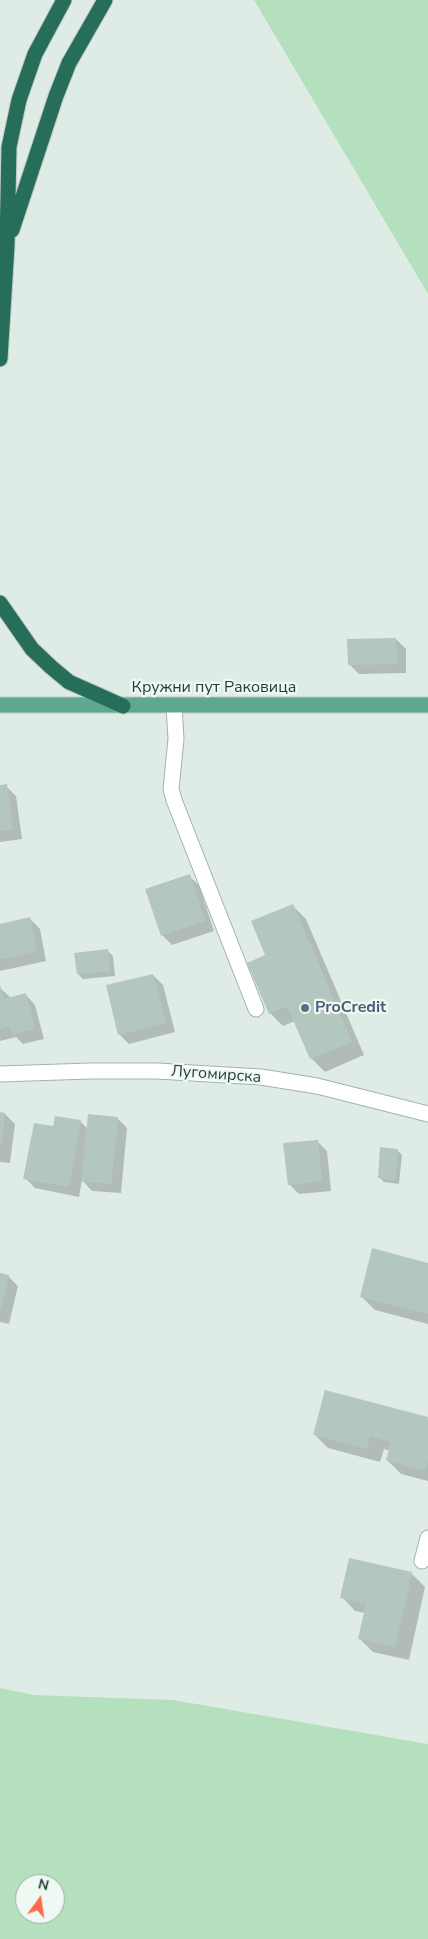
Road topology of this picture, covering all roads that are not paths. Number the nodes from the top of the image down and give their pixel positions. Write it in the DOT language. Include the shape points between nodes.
graph roads {
  1 [pos="64,0"];
  2 [pos="104,0"];
  3 [pos="8,246"];
  4 [pos="0,359"];
  5 [pos="0,602"];
  6 [pos="0,705"];
  7 [pos="428,705"];
  8 [pos="123,706"];
  9 [pos="174,706"];
  10 [pos="256,1009"];
  11 [pos="0,1074"];
  12 [pos="428,1114"];
  13 [pos="428,1538"];
  14 [pos="422,1561"];
  1 -- 3 [label="highway" via="35,54 19,100 9,147"];
  2 -- 3 [label="highway" via="69,63 56,96"];
  3 -- 4 [label="highway"];
  5 -- 8 [label="highway" via="32,650 51,667 69,682"];
  6 -- 8 [label="main road, Кружни пут Раковица"];
  7 -- 9 [label="main road, Кружни пут Раковица"];
  8 -- 9 [label="main road, Кружни пут Раковица"];
  9 -- 10 [label="street" via="176,739 171,789"];
  11 -- 12 [label="street, Лугомирска" via="158,1071 262,1077 317,1086"];
  13 -- 14 [label="street"];
}
